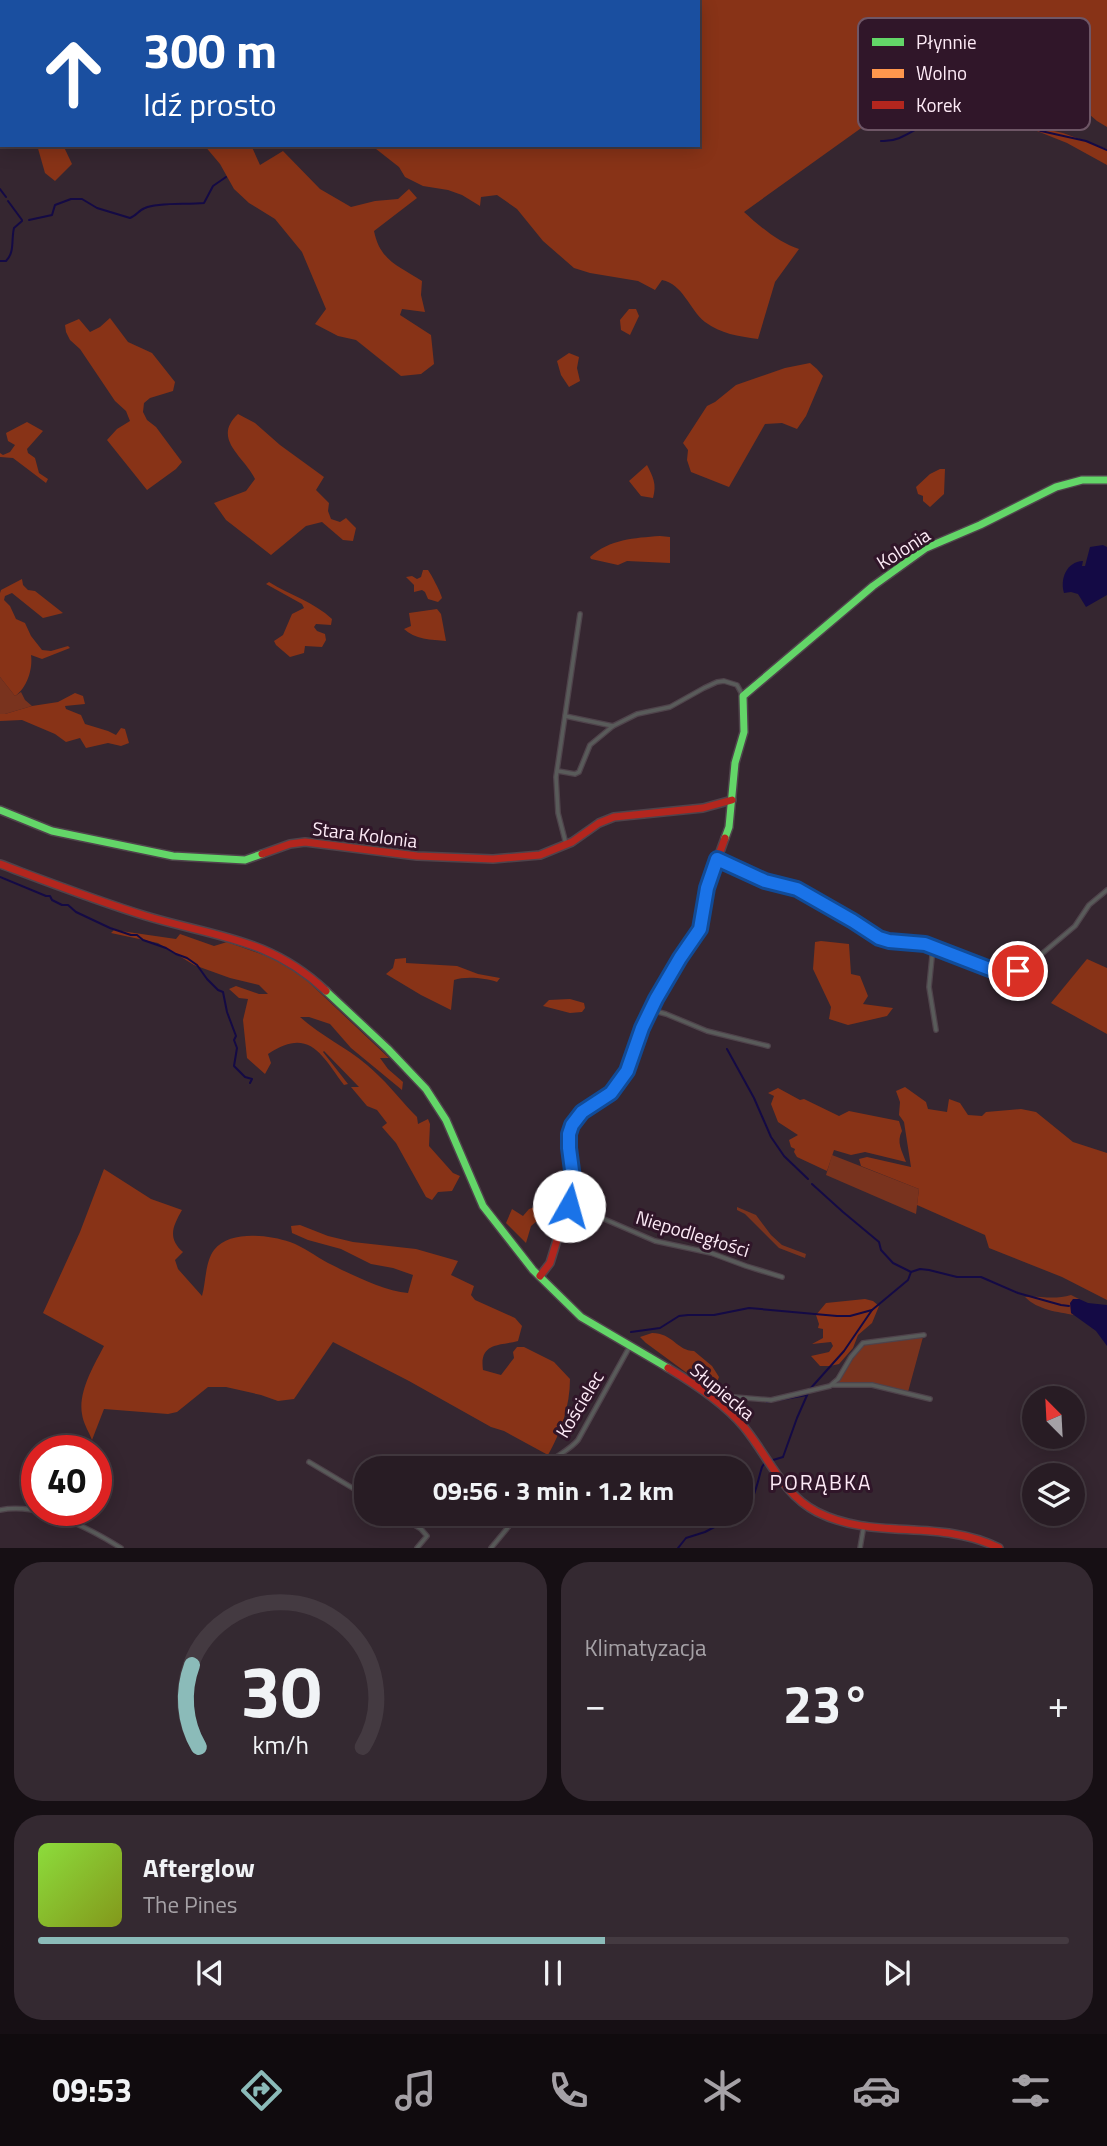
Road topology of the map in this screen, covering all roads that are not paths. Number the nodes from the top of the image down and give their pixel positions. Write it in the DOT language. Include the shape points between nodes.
graph roads {
  1 [pos="1107,480"];
  2 [pos="580,614"];
  3 [pos="743,696"];
  4 [pos="565,716"];
  5 [pos="613,726"];
  6 [pos="558,771"];
  7 [pos="732,800"];
  8 [pos="0,810"];
  9 [pos="566,844"];
  10 [pos="717,859"];
  11 [pos="0,864"];
  12 [pos="1107,890"];
  13 [pos="933,947"];
  14 [pos="651,1010"];
  15 [pos="936,1030"];
  16 [pos="768,1046"];
  17 [pos="569,1206"];
  18 [pos="540,1276"];
  19 [pos="782,1277"];
  20 [pos="924,1335"];
  21 [pos="630,1346"];
  22 [pos="830,1386"];
  23 [pos="930,1399"];
  24 [pos="714,1401"];
  25 [pos="558,1456"];
  26 [pos="309,1462"];
  27 [pos="354,1489"];
  28 [pos="0,1510"];
  29 [pos="864,1525"];
  30 [pos="416,1526"];
  31 [pos="509,1526"];
  32 [pos="121,1548"];
  33 [pos="417,1548"];
  34 [pos="491,1548"];
  35 [pos="860,1548"];
  36 [pos="999,1548"];
  1 -- 3 [label="street, Kolonia" via="1056,487 926,548 873,586"];
  2 -- 4 [label="street"];
  3 -- 5 [label="street" via="737,685 717,682 670,707 636,713"];
  3 -- 7 [label="street" via="744,732"];
  4 -- 5 [label="street"];
  4 -- 6 [label="street"];
  5 -- 6 [label="street" via="590,746 579,772"];
  6 -- 9 [label="street" via="558,813"];
  7 -- 9 [label="street, Stara Kolonia" via="703,808 614,817"];
  7 -- 10 [label="street" via="729,827"];
  8 -- 9 [label="street, Stara Kolonia" via="81,838 155,853 232,860 255,858 305,842 481,859 534,856"];
  10 -- 13 [label="street" via="765,881 797,889 879,938"];
  10 -- 14 [label="street" via="700,929"];
  11 -- 18 [label="street, Słupiecka" via="141,915 246,943 296,965 391,1052 426,1091 448,1124 486,1211"];
  12 -- 13 [label="street" via="1075,926 1018,971 1004,974"];
  13 -- 15 [label="street" via="929,987"];
  14 -- 16 [label="street" via="707,1031"];
  14 -- 17 [label="street" via="621,1082 572,1125"];
  17 -- 18 [label="street" via="550,1263"];
  17 -- 19 [label="street, Niepodległości" via="665,1245 711,1253"];
  18 -- 21 [label="street, Słupiecka" via="571,1308"];
  20 -- 22 [label="street" via="863,1343"];
  21 -- 24 [label="street, Słupiecka"];
  21 -- 25 [label="street, Kościelec" via="578,1440"];
  22 -- 23 [label="street" via="872,1385"];
  22 -- 24 [label="street" via="779,1399 722,1396"];
  24 -- 29 [label="street, Słupiecka" via="744,1427 779,1480 796,1497 823,1515"];
  26 -- 27 [label="street"];
  28 -- 32 [label="street" via="18,1508 74,1522"];
  29 -- 35 [label="street"];
  29 -- 36 [label="street, Słupiecka" via="965,1534"];
  30 -- 33 [label="street" via="427,1536"];
  31 -- 34 [label="street"];
}
